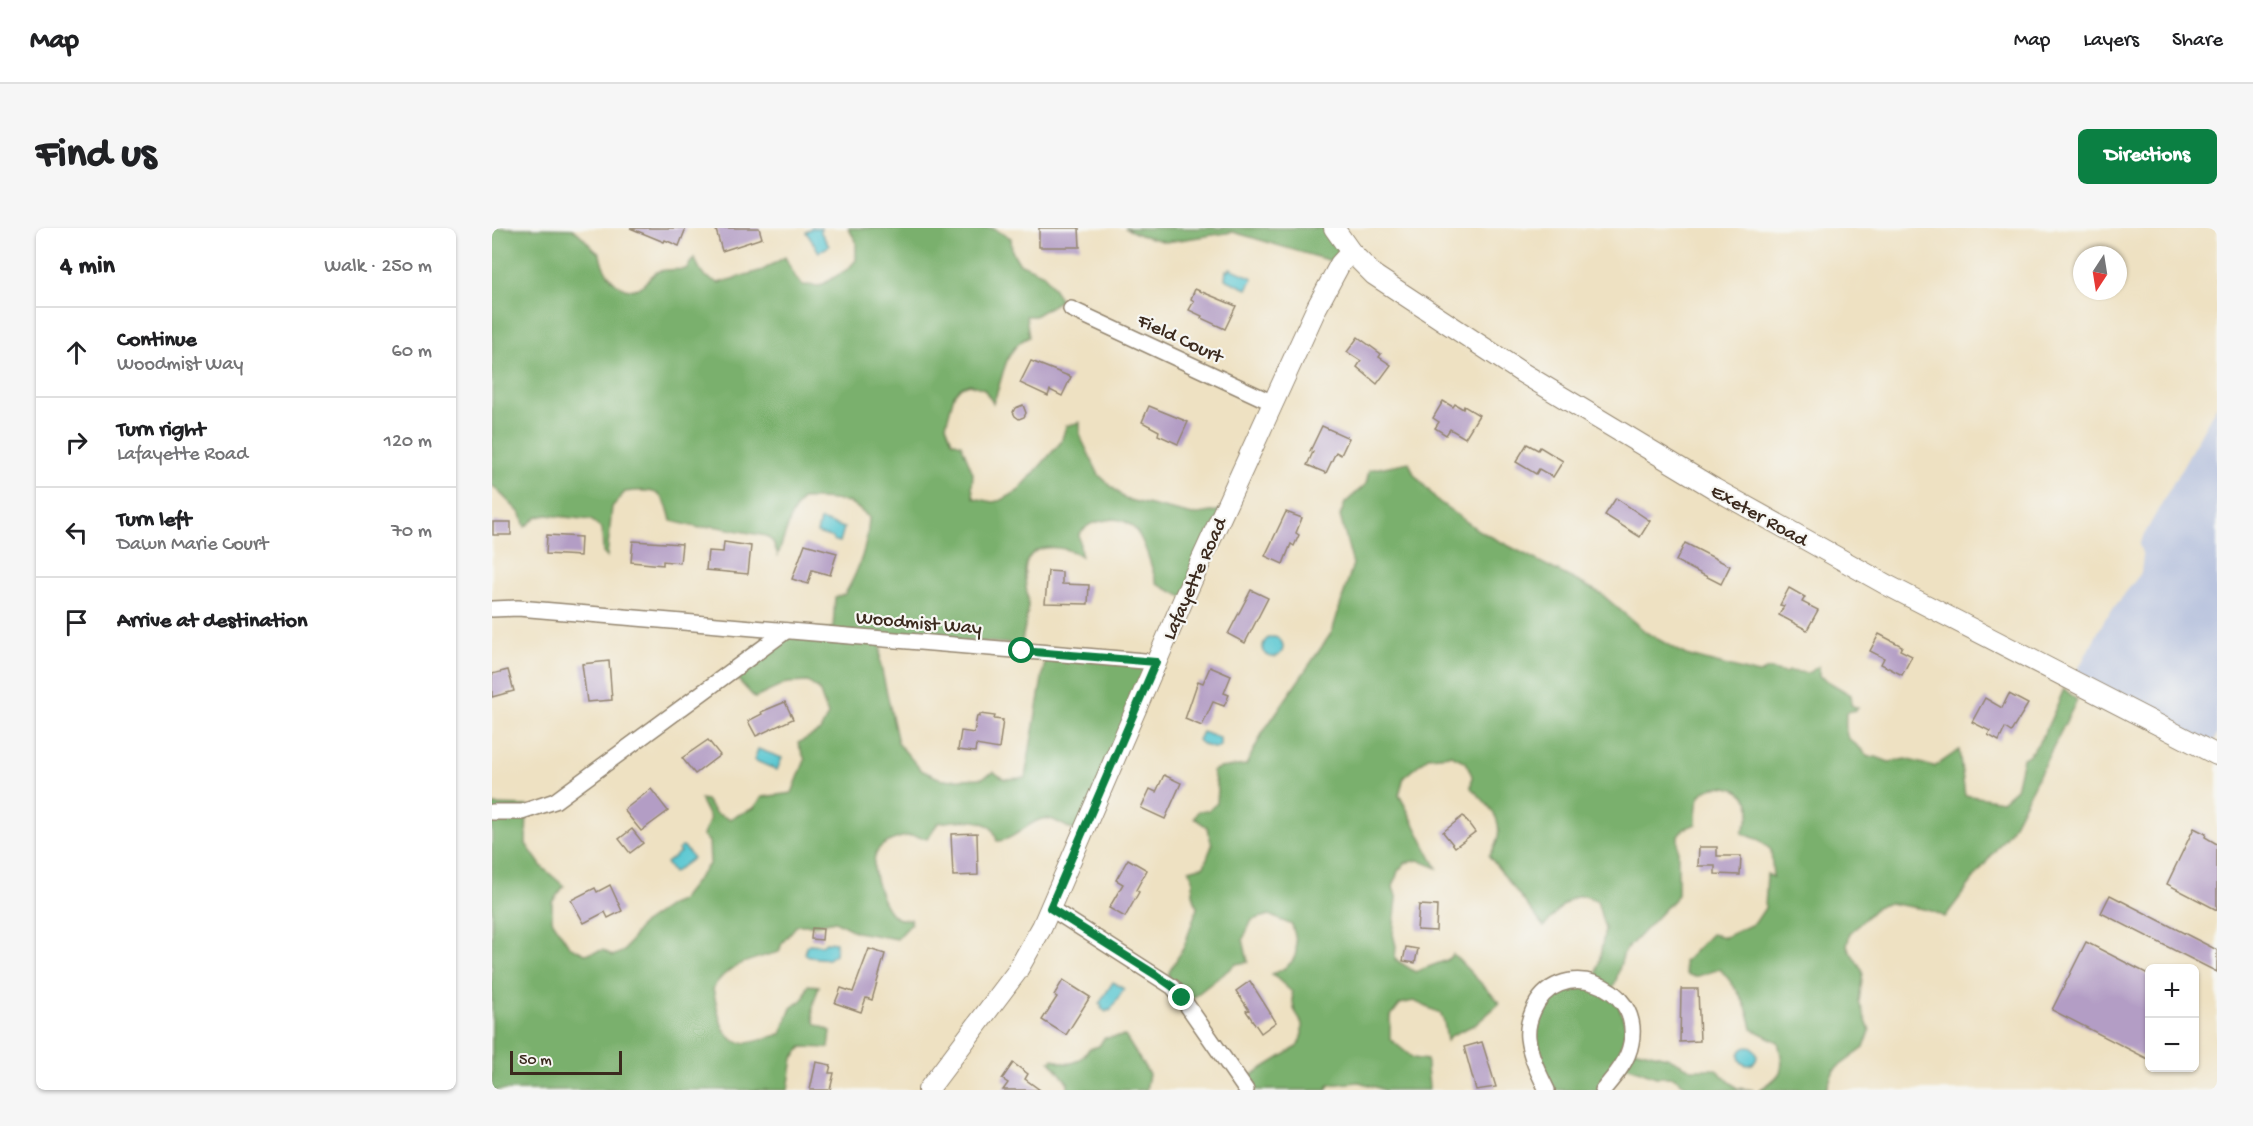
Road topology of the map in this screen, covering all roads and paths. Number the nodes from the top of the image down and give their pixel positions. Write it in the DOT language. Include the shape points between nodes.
graph roads {
  1 [pos="1334,228"];
  2 [pos="1351,252"];
  3 [pos="1071,309"];
  4 [pos="1273,403"];
  5 [pos="492,609"];
  6 [pos="786,631"];
  7 [pos="1156,662"];
  8 [pos="2217,754"];
  9 [pos="492,812"];
  10 [pos="1050,908"];
  11 [pos="928,1090"];
  12 [pos="1246,1090"];
  13 [pos="1547,1090"];
  14 [pos="1603,1090"];
  1 -- 2 [label="street, Exeter Road"];
  2 -- 4 [label="street, Lafayette Road" via="1322,298"];
  2 -- 8 [label="street, Exeter Road" via="1374,275 1447,325 1715,489 1887,585"];
  3 -- 4 [label="street, Field Court"];
  4 -- 7 [label="street, Lafayette Road"];
  5 -- 6 [label="street, Woodmist Way"];
  6 -- 7 [label="street, Woodmist Way"];
  6 -- 9 [label="street" via="555,801 522,813"];
  7 -- 10 [label="street, Lafayette Road"];
  10 -- 11 [label="street, Lafayette Road" via="1016,973"];
  10 -- 12 [label="street" via="1173,987"];
  13 -- 14 [label="street" via="1532,1053 1529,1021 1536,1004 1548,991 1564,982 1582,980 1600,984 1615,994 1627,1008 1632,1025 1625,1059"];
}
